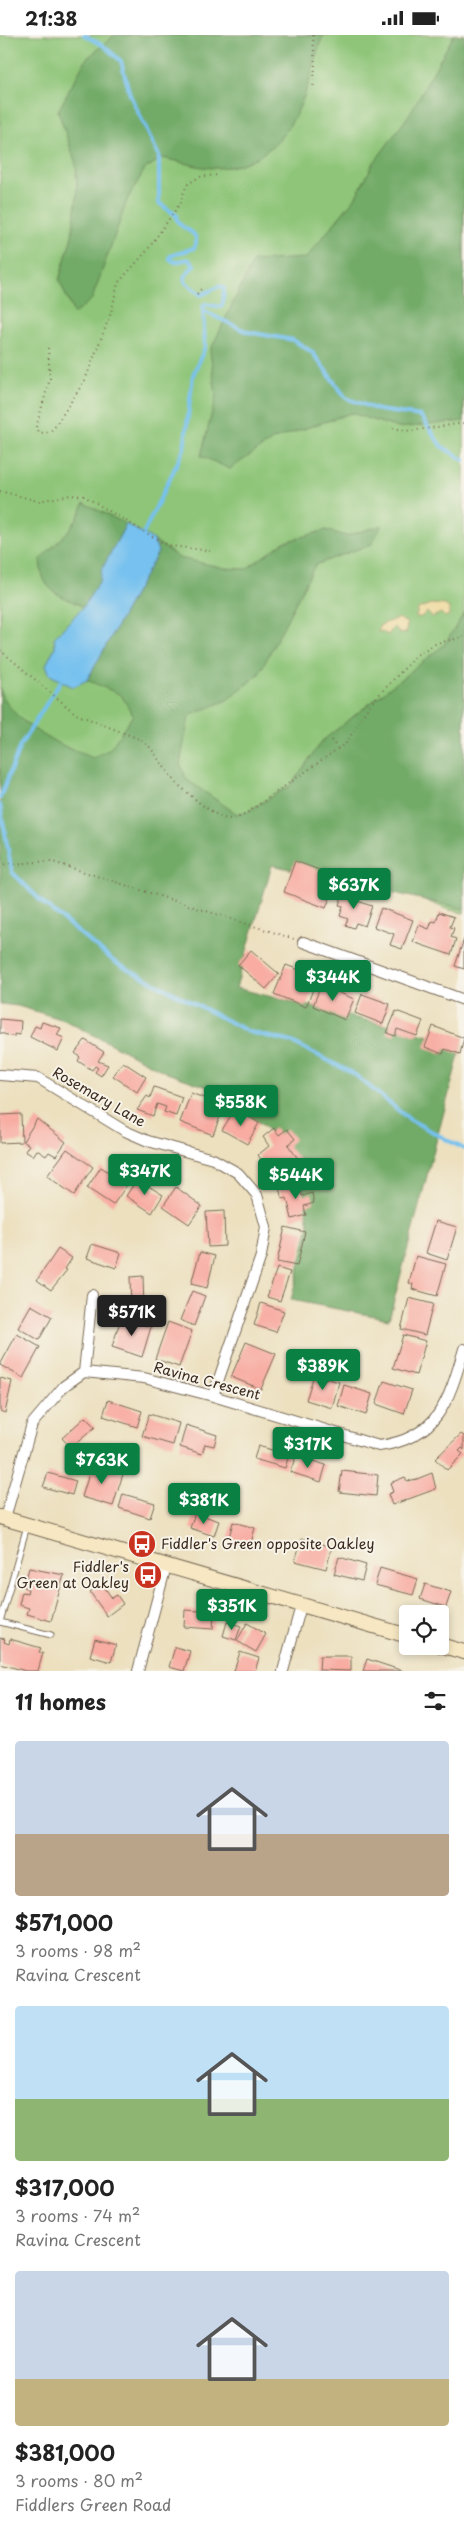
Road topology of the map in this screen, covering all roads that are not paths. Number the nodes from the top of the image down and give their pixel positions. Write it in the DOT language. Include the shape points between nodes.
graph roads {
  1 [pos="303,943"];
  2 [pos="464,1000"];
  3 [pos="0,1075"];
  4 [pos="92,1295"];
  5 [pos="464,1349"];
  6 [pos="84,1373"];
  7 [pos="213,1396"];
  8 [pos="2,1517"];
  9 [pos="28,1524"];
  10 [pos="166,1566"];
  11 [pos="300,1606"];
  12 [pos="0,1622"];
  13 [pos="399,1634"];
  14 [pos="51,1635"];
  15 [pos="449,1648"];
  16 [pos="464,1652"];
  17 [pos="138,1671"];
  18 [pos="283,1671"];
  1 -- 2 [label="street"];
  3 -- 7 [label="street, Rosemary Lane" via="38,1077 125,1131 212,1159 238,1173 258,1195 266,1227 261,1256"];
  4 -- 6 [label="street"];
  5 -- 7 [label="street, Ravina Crescent" via="451,1392 437,1419 419,1434 397,1444 379,1446"];
  6 -- 7 [label="street, Ravina Crescent" via="144,1378"];
  6 -- 8 [label="street" via="64,1386 32,1424"];
  8 -- 9 [label="main road"];
  9 -- 10 [label="main road"];
  9 -- 12 [label="lane"];
  10 -- 11 [label="main road"];
  10 -- 17 [label="street"];
  11 -- 13 [label="main road"];
  11 -- 18 [label="street"];
  12 -- 14 [label="lane"];
  15 -- 16 [label="main road"];
}
